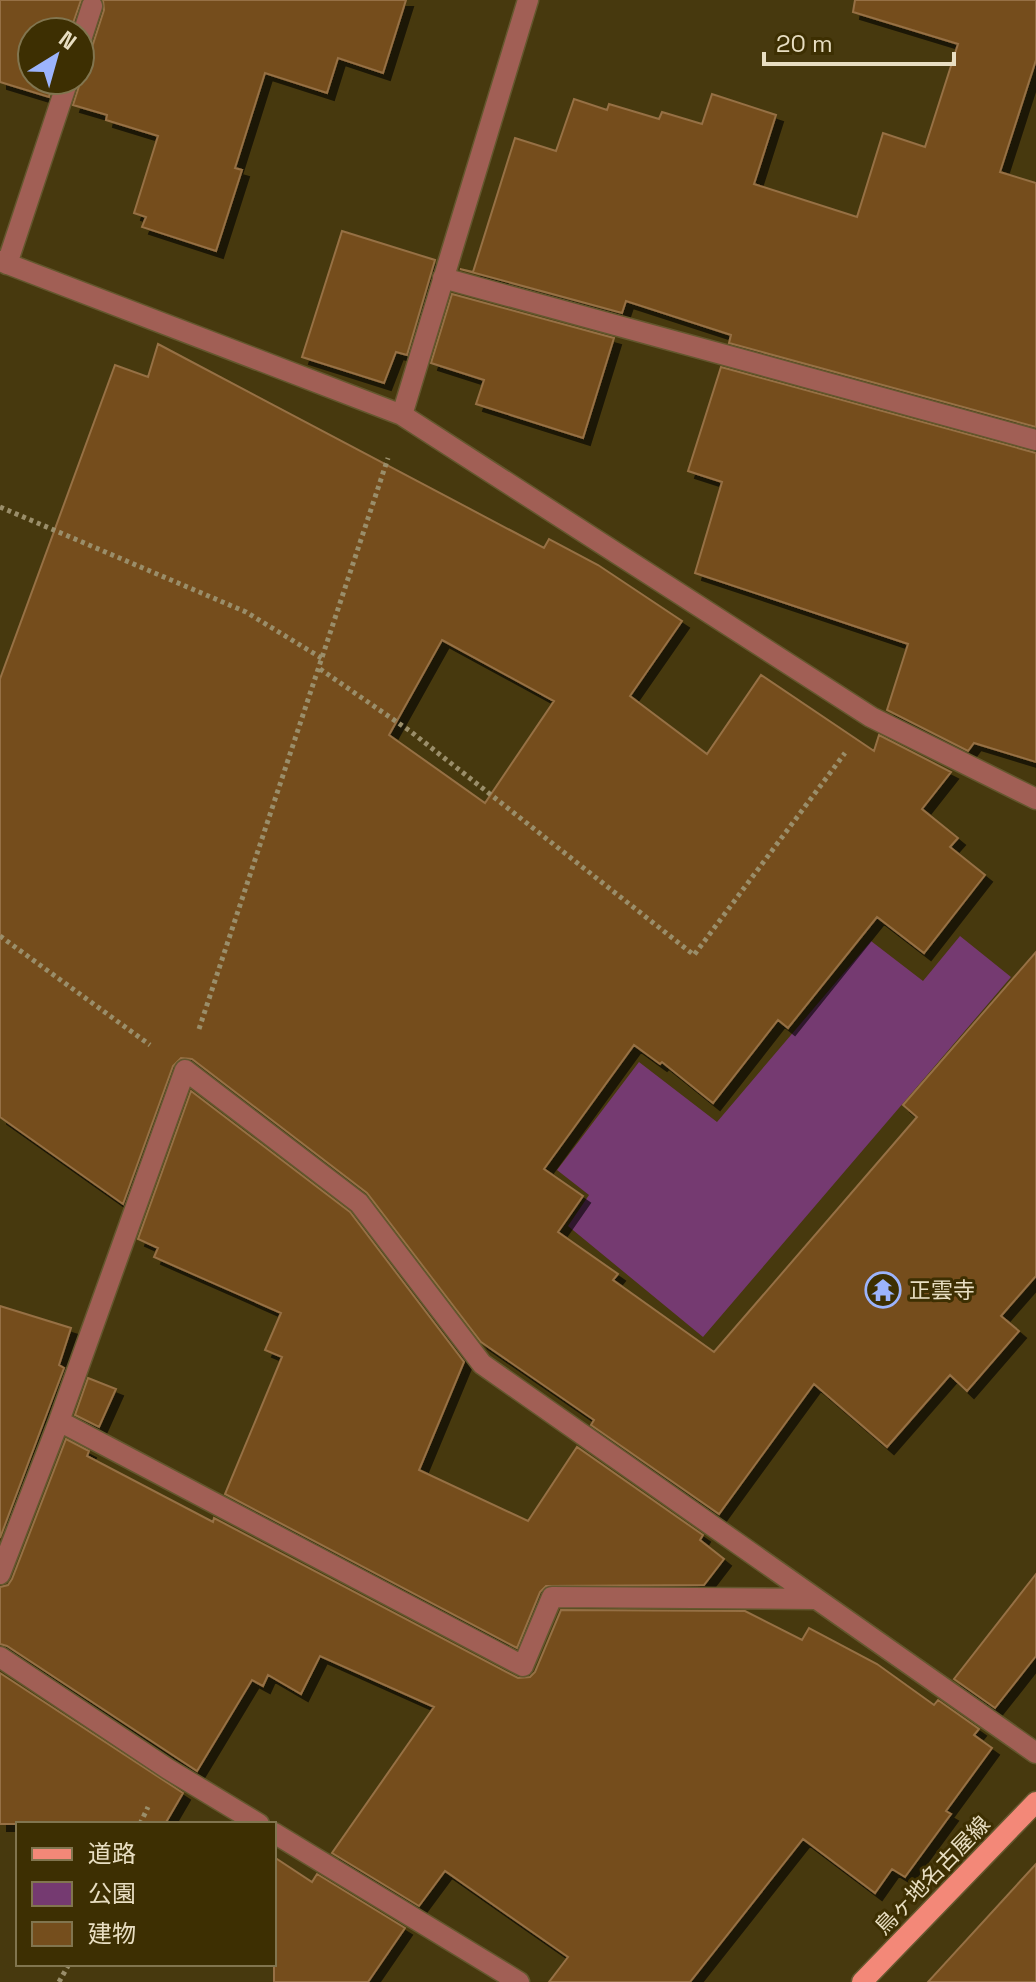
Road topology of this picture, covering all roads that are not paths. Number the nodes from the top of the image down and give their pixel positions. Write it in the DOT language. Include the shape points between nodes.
graph roads {
  1 [pos="528,0"];
  2 [pos="92,6"];
  3 [pos="89,16"];
  4 [pos="62,96"];
  5 [pos="4,262"];
  6 [pos="443,278"];
  7 [pos="402,415"];
  8 [pos="1036,440"];
  9 [pos="1036,799"];
  10 [pos="59,1421"];
  11 [pos="0,1574"];
  12 [pos="816,1599"];
  13 [pos="0,1657"];
  14 [pos="1036,1753"];
  15 [pos="1036,1802"];
  16 [pos="256,1822"];
  17 [pos="276,1834"];
  18 [pos="519,1982"];
  19 [pos="862,1982"];
  1 -- 6 [label="street"];
  2 -- 3 [label="street"];
  4 -- 5 [label="street"];
  5 -- 7 [label="street"];
  6 -- 7 [label="street"];
  6 -- 8 [label="street"];
  7 -- 9 [label="street" via="871,717"];
  10 -- 11 [label="street"];
  10 -- 12 [label="street" via="523,1666 552,1597"];
  10 -- 12 [label="street" via="185,1070 359,1203 482,1364"];
  12 -- 14 [label="street"];
  13 -- 16 [label="street"];
  15 -- 19 [label="main road, 鳥ヶ地名古屋線"];
  17 -- 18 [label="street"];
}
